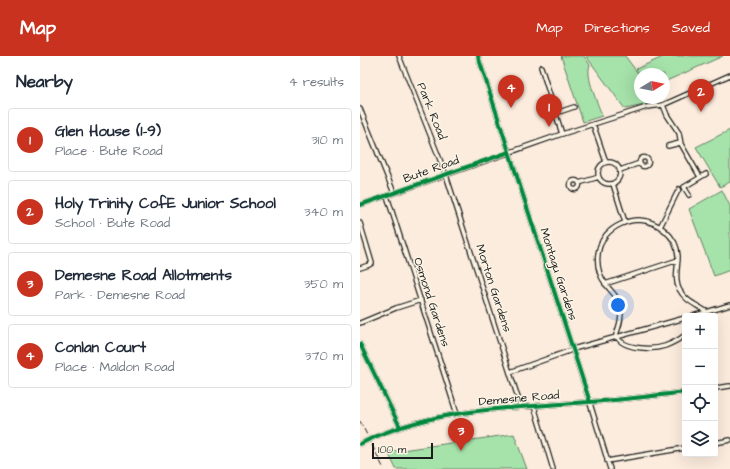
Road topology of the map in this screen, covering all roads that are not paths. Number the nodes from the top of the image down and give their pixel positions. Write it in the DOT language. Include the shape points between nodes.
graph roads {
  1 [pos="399,56"];
  2 [pos="478,56"];
  3 [pos="541,67"];
  4 [pos="730,75"];
  5 [pos="663,105"];
  6 [pos="574,107"];
  7 [pos="360,109"];
  8 [pos="556,113"];
  9 [pos="593,124"];
  10 [pos="562,134"];
  11 [pos="680,143"];
  12 [pos="668,146"];
  13 [pos="509,152"];
  14 [pos="606,162"];
  15 [pos="640,163"];
  16 [pos="620,170"];
  17 [pos="706,174"];
  18 [pos="446,175"];
  19 [pos="599,177"];
  20 [pos="700,177"];
  21 [pos="579,183"];
  22 [pos="613,184"];
  23 [pos="679,189"];
  24 [pos="394,193"];
  25 [pos="688,195"];
  26 [pos="387,196"];
  27 [pos="360,205"];
  28 [pos="626,222"];
  29 [pos="360,223"];
  30 [pos="660,227"];
  31 [pos="678,260"];
  32 [pos="360,268"];
  33 [pos="605,284"];
  34 [pos="420,300"];
  35 [pos="730,305"];
  36 [pos="707,312"];
  37 [pos="682,319"];
  38 [pos="360,323"];
  39 [pos="617,337"];
  40 [pos="682,338"];
  41 [pos="360,344"];
  42 [pos="573,349"];
  43 [pos="569,352"];
  44 [pos="510,372"];
  45 [pos="730,386"];
  46 [pos="718,388"];
  47 [pos="682,392"];
  48 [pos="590,402"];
  49 [pos="534,406"];
  50 [pos="522,407"];
  51 [pos="458,414"];
  52 [pos="400,427"];
  53 [pos="730,440"];
  54 [pos="718,442"];
  55 [pos="360,444"];
  56 [pos="682,448"];
  57 [pos="607,461"];
  58 [pos="553,469"];
  59 [pos="610,469"];
  1 -- 18 [label="street, Park Road"];
  2 -- 13 [label="street, Montagu Gardens"];
  3 -- 8 [label="street"];
  4 -- 5 [label="street, Bute Road"];
  5 -- 9 [label="street, Bute Road" via="647,107"];
  5 -- 11 [label="street" via="679,133"];
  6 -- 8 [label="street"];
  7 -- 24 [label="street"];
  8 -- 10 [label="street"];
  9 -- 10 [label="street, Bute Road"];
  9 -- 14 [label="street"];
  10 -- 13 [label="street, Bute Road"];
  11 -- 12 [label="street"];
  11 -- 20 [label="street"];
  13 -- 18 [label="street, Bute Road"];
  13 -- 42 [label="street, Montagu Gardens"];
  14 -- 16 [label="street" via="615,163"];
  14 -- 19 [label="street" via="599,168"];
  15 -- 16 [label="street"];
  16 -- 22 [label="street" via="620,178"];
  17 -- 20 [label="street"];
  18 -- 24 [label="street, Bute Road"];
  18 -- 44 [label="street, Morton Gardens"];
  19 -- 21 [label="street"];
  19 -- 22 [label="street" via="606,184"];
  20 -- 25 [label="street" via="684,187"];
  22 -- 28 [label="street"];
  23 -- 30 [label="street"];
  24 -- 26 [label="street, Bute Road"];
  26 -- 27 [label="street, Bute Road"];
  26 -- 34 [label="street, Osmond Gardens"];
  28 -- 30 [label="street" via="650,222"];
  28 -- 33 [label="street" via="607,234 600,246 598,269"];
  29 -- 32 [label="street" via="372,262"];
  30 -- 31 [label="street" via="673,240"];
  31 -- 33 [label="street"];
  31 -- 36 [label="street" via="677,278 680,291 688,300"];
  33 -- 39 [label="street" via="620,304 621,318"];
  34 -- 38 [label="street"];
  34 -- 51 [label="street, Osmond Gardens"];
  35 -- 36 [label="street"];
  37 -- 39 [label="street"];
  39 -- 40 [label="street" via="624,344 648,348 664,346"];
  39 -- 42 [label="street"];
  41 -- 52 [label="street"];
  42 -- 48 [label="street, Montagu Gardens"];
  43 -- 44 [label="street"];
  44 -- 50 [label="street, Morton Gardens"];
  45 -- 46 [label="street"];
  47 -- 48 [label="street, Demesne Road"];
  48 -- 49 [label="street, Demesne Road"];
  48 -- 57 [label="street, Montagu Gardens"];
  49 -- 50 [label="street, Demesne Road"];
  49 -- 58 [label="street"];
  50 -- 51 [label="street, Demesne Road"];
  51 -- 52 [label="street, Demesne Road"];
  52 -- 55 [label="street, Demesne Road"];
  53 -- 54 [label="street"];
  56 -- 57 [label="street"];
  57 -- 59 [label="street, Montagu Gardens"];
}
